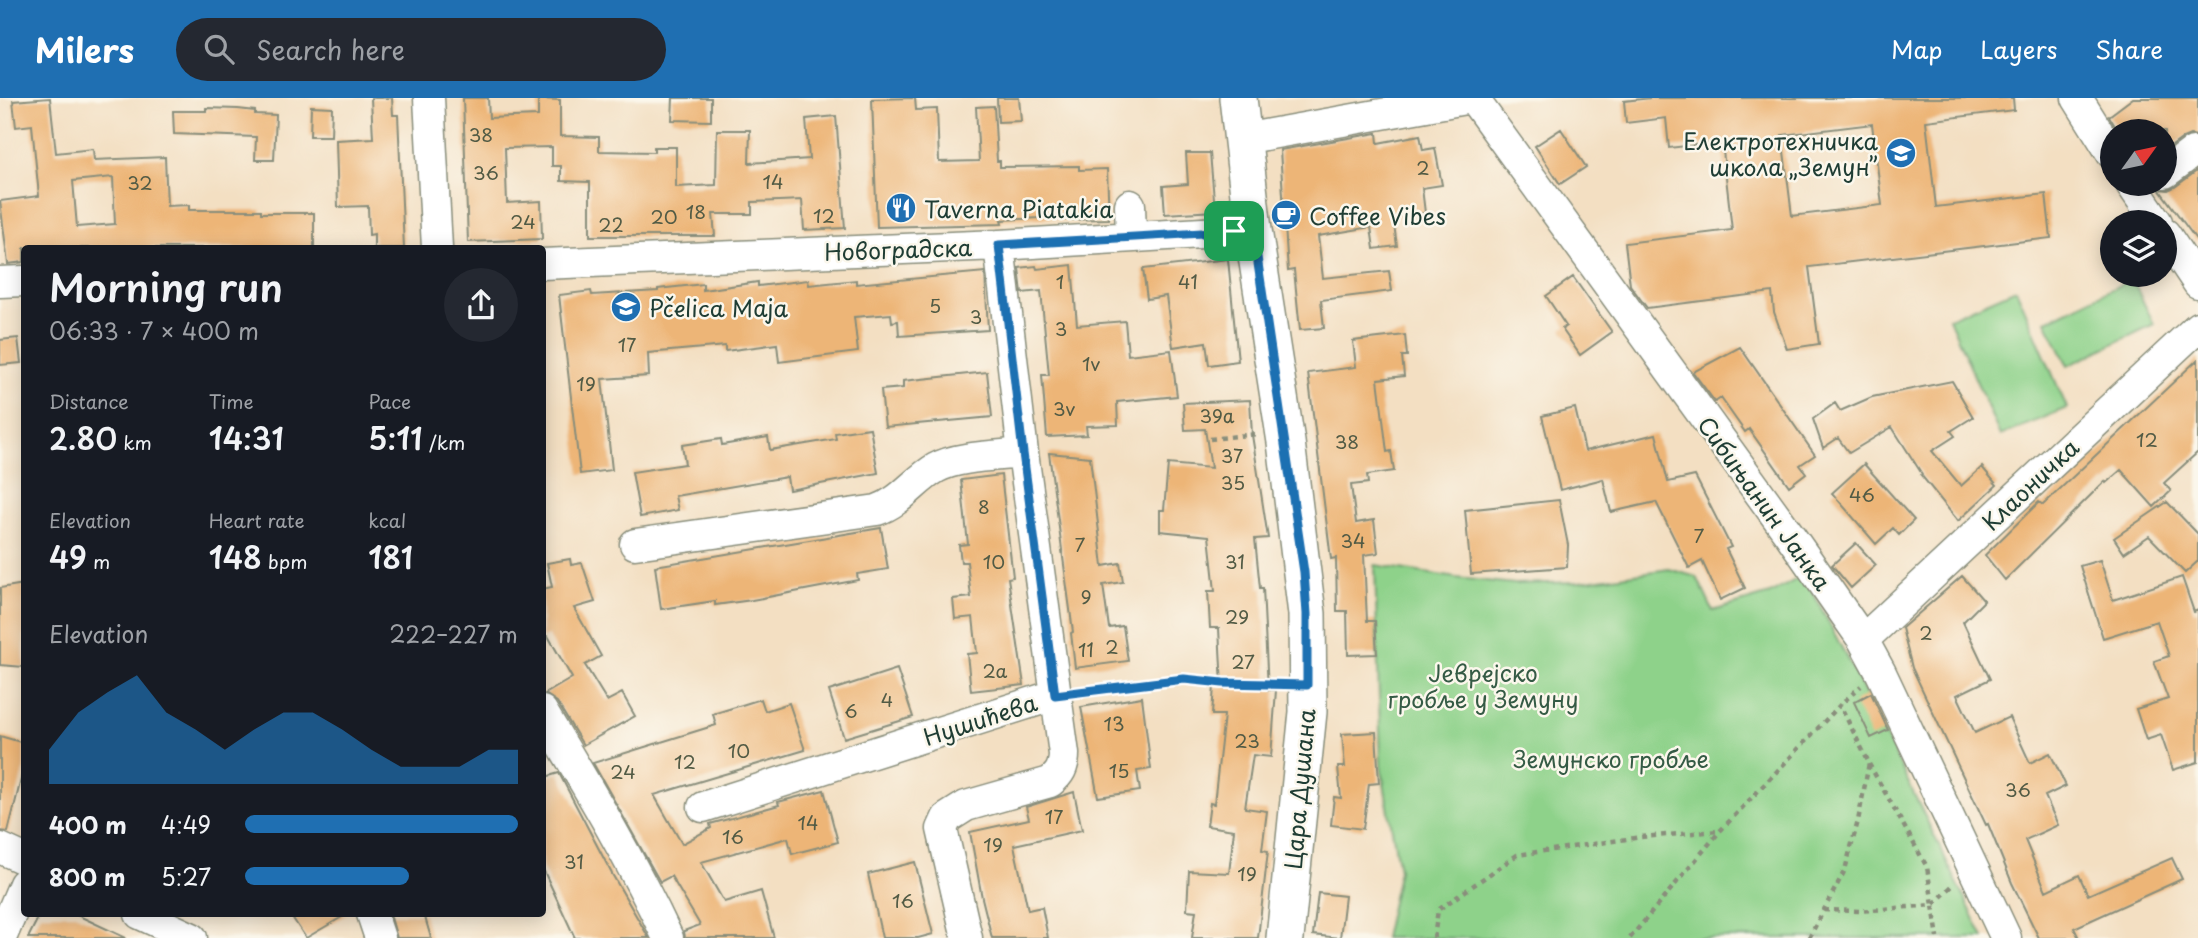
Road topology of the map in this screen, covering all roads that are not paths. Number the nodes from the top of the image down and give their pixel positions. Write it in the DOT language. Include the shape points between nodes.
graph roads {
  1 [pos="429,98"];
  2 [pos="1238,98"];
  3 [pos="1472,98"];
  4 [pos="2077,98"];
  5 [pos="2100,135"];
  6 [pos="1243,139"];
  7 [pos="2193,152"];
  8 [pos="2177,164"];
  9 [pos="1130,205"];
  10 [pos="1253,230"];
  11 [pos="1132,237"];
  12 [pos="437,245"];
  13 [pos="999,245"];
  14 [pos="2177,252"];
  15 [pos="546,264"];
  16 [pos="21,281"];
  17 [pos="0,282"];
  18 [pos="2198,283"];
  19 [pos="2198,327"];
  20 [pos="1023,453"];
  21 [pos="635,544"];
  22 [pos="1863,640"];
  23 [pos="1055,695"];
  24 [pos="546,718"];
  25 [pos="703,807"];
  26 [pos="0,848"];
  27 [pos="21,858"];
  28 [pos="21,891"];
  29 [pos="146,917"];
  30 [pos="373,917"];
  31 [pos="1,938"];
  32 [pos="192,938"];
  33 [pos="380,938"];
  34 [pos="667,938"];
  35 [pos="967,938"];
  36 [pos="1285,938"];
  37 [pos="2006,938"];
  1 -- 12 [label="street"];
  2 -- 6 [label="main road, Цара Душана"];
  3 -- 6 [label="street"];
  3 -- 22 [label="street, Сибињанин Јанка"];
  4 -- 5 [label="street"];
  6 -- 10 [label="main road, Цара Душана"];
  7 -- 8 [label="street"];
  9 -- 11 [label="street"];
  10 -- 11 [label="street, Новоградска"];
  10 -- 36 [label="main road, Цара Душана" via="1307,614 1303,766"];
  11 -- 13 [label="street, Новоградска"];
  13 -- 15 [label="street, Новоградска"];
  13 -- 20 [label="street"];
  14 -- 18 [label="street"];
  16 -- 17 [label="street"];
  19 -- 22 [label="street, Клаоничка"];
  20 -- 21 [label="street" via="941,465 877,510"];
  20 -- 23 [label="street"];
  22 -- 37 [label="street, Сибињанин Јанка"];
  23 -- 25 [label="street, Нушићева"];
  23 -- 35 [label="street" via="1064,754 1058,776 1040,787 955,811 942,829"];
  24 -- 34 [label="street" via="642,884"];
  26 -- 27 [label="street"];
  28 -- 31 [label="street"];
  29 -- 32 [label="street"];
  30 -- 33 [label="street"];
}
